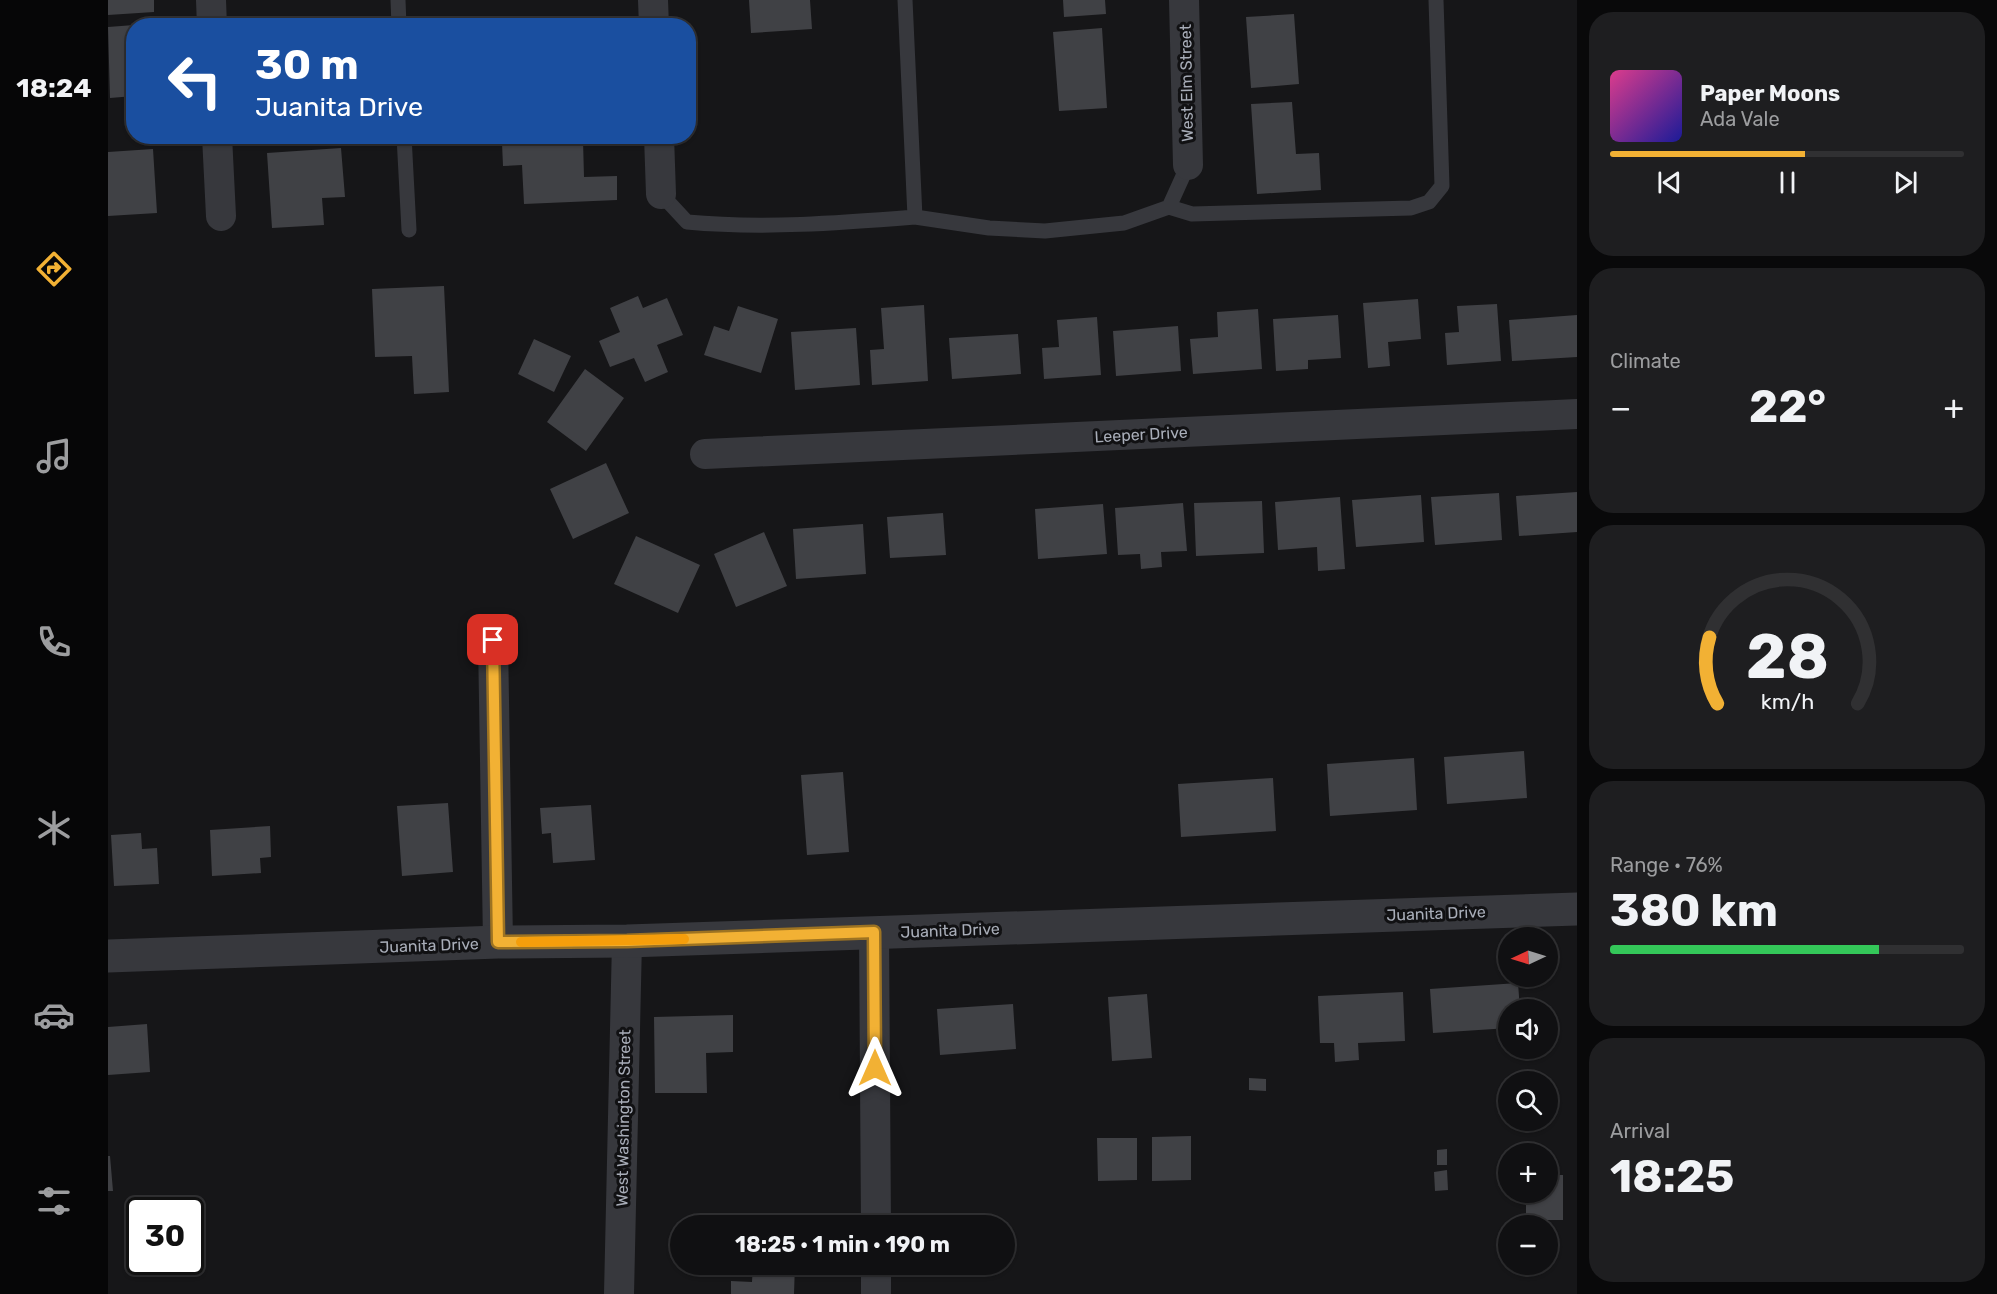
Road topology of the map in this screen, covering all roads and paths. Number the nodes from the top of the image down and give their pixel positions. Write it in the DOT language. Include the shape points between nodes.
graph roads {
  1 [pos="211,0"];
  2 [pos="398,0"];
  3 [pos="653,0"];
  4 [pos="905,0"];
  5 [pos="1184,0"];
  6 [pos="1436,0"];
  7 [pos="212,18"];
  8 [pos="399,18"];
  9 [pos="654,18"];
  10 [pos="217,144"];
  11 [pos="404,144"];
  12 [pos="659,144"];
  13 [pos="1188,165"];
  14 [pos="662,194"];
  15 [pos="1169,207"];
  16 [pos="221,216"];
  17 [pos="915,217"];
  18 [pos="409,230"];
  19 [pos="1577,414"];
  20 [pos="705,454"];
  21 [pos="493,640"];
  22 [pos="1577,909"];
  23 [pos="874,932"];
  24 [pos="627,941"];
  25 [pos="498,942"];
  26 [pos="108,956"];
  27 [pos="876,1215"];
  28 [pos="876,1275"];
  29 [pos="619,1294"];
  30 [pos="876,1294"];
  1 -- 7 [label="street"];
  2 -- 8 [label="lane"];
  3 -- 9 [label="street"];
  4 -- 17 [label="lane"];
  5 -- 13 [label="street, West Elm Street"];
  6 -- 15 [label="lane" via="1442,186 1429,202 1411,208 1192,214"];
  10 -- 16 [label="street"];
  11 -- 18 [label="lane"];
  12 -- 14 [label="street"];
  13 -- 15 [label="lane"];
  14 -- 17 [label="lane" via="687,222 718,225 843,223"];
  15 -- 17 [label="lane" via="1124,223 1045,231 989,228"];
  19 -- 20 [label="street, Leeper Drive"];
  21 -- 25 [label="street"];
  22 -- 23 [label="street, Juanita Drive"];
  23 -- 24 [label="street, Juanita Drive"];
  23 -- 27 [label="street"];
  24 -- 25 [label="street, Juanita Drive"];
  24 -- 29 [label="street, West Washington Street"];
  25 -- 26 [label="street, Juanita Drive"];
  28 -- 30 [label="street"];
}
